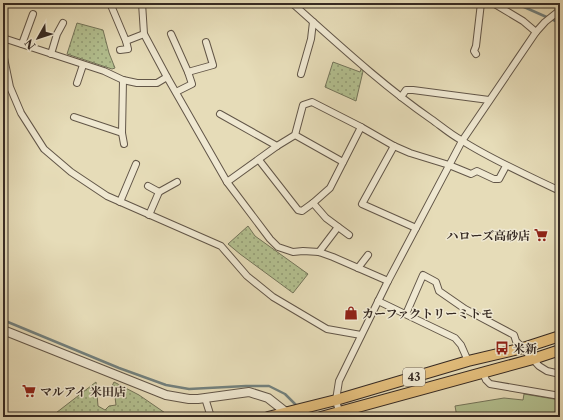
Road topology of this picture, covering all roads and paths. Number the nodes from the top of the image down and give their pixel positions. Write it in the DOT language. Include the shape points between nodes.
graph roads {
  1 [pos="142,3"];
  2 [pos="292,3"];
  3 [pos="481,3"];
  4 [pos="492,3"];
  5 [pos="559,3"];
  6 [pos="113,4"];
  7 [pos="560,10"];
  8 [pos="33,14"];
  9 [pos="313,22"];
  10 [pos="63,23"];
  11 [pos="536,32"];
  12 [pos="144,34"];
  13 [pos="171,34"];
  14 [pos="3,38"];
  15 [pos="126,41"];
  16 [pos="206,42"];
  17 [pos="22,44"];
  18 [pos="120,50"];
  19 [pos="3,53"];
  20 [pos="51,54"];
  21 [pos="476,54"];
  22 [pos="83,65"];
  23 [pos="188,72"];
  24 [pos="301,74"];
  25 [pos="167,77"];
  26 [pos="123,80"];
  27 [pos="77,83"];
  28 [pos="176,92"];
  29 [pos="400,97"];
  30 [pos="489,100"];
  31 [pos="220,114"];
  32 [pos="74,117"];
  33 [pos="361,127"];
  34 [pos="122,133"];
  35 [pos="295,135"];
  36 [pos="462,141"];
  37 [pos="124,144"];
  38 [pos="277,146"];
  39 [pos="394,146"];
  40 [pos="259,160"];
  41 [pos="343,162"];
  42 [pos="136,164"];
  43 [pos="449,165"];
  44 [pos="506,166"];
  45 [pos="177,182"];
  46 [pos="227,182"];
  47 [pos="148,186"];
  48 [pos="560,191"];
  49 [pos="159,192"];
  50 [pos="120,202"];
  51 [pos="312,203"];
  52 [pos="149,215"];
  53 [pos="338,227"];
  54 [pos="416,228"];
  55 [pos="349,235"];
  56 [pos="319,252"];
  57 [pos="368,255"];
  58 [pos="358,268"];
  59 [pos="388,281"];
  60 [pos="378,301"];
  61 [pos="406,314"];
  62 [pos="3,330"];
  63 [pos="361,334"];
  64 [pos="560,336"];
  65 [pos="523,348"];
  66 [pos="560,350"];
  67 [pos="533,359"];
  68 [pos="468,361"];
  69 [pos="483,372"];
  70 [pos="560,374"];
  71 [pos="560,396"];
  72 [pos="205,398"];
  73 [pos="336,400"];
  74 [pos="339,412"];
  75 [pos="289,414"];
  76 [pos="211,417"];
  77 [pos="268,417"];
  78 [pos="321,417"];
  1 -- 12 [label="street"];
  2 -- 9 [label="street"];
  3 -- 21 [label="street" via="474,51"];
  4 -- 11 [label="street" via="523,21"];
  5 -- 7 [label="street"];
  6 -- 15 [label="street"];
  7 -- 11 [label="street"];
  8 -- 17 [label="street"];
  9 -- 24 [label="street"];
  9 -- 29 [label="street"];
  10 -- 20 [label="street"];
  11 -- 30 [label="street"];
  12 -- 15 [label="street"];
  12 -- 25 [label="street"];
  13 -- 23 [label="street"];
  14 -- 17 [label="street"];
  15 -- 18 [label="street" via="128,49"];
  16 -- 23 [label="street" via="213,65"];
  17 -- 20 [label="street"];
  19 -- 50 [label="street" via="10,87 21,113 44,149 86,183"];
  20 -- 22 [label="street"];
  22 -- 26 [label="street"];
  22 -- 27 [label="street"];
  23 -- 28 [label="street" via="192,84"];
  25 -- 26 [label="street" via="157,83"];
  25 -- 28 [label="street"];
  26 -- 34 [label="street"];
  28 -- 46 [label="street"];
  29 -- 30 [label="street" via="406,90 413,90"];
  29 -- 36 [label="street"];
  30 -- 36 [label="street"];
  31 -- 38 [label="street"];
  32 -- 34 [label="street" via="83,123"];
  33 -- 35 [label="street" via="312,102 303,105"];
  33 -- 39 [label="street"];
  33 -- 41 [label="street"];
  34 -- 37 [label="street"];
  35 -- 38 [label="street"];
  35 -- 41 [label="street"];
  36 -- 43 [label="street"];
  36 -- 44 [label="street"];
  38 -- 40 [label="street"];
  39 -- 43 [label="street"];
  39 -- 54 [label="street" via="362,204"];
  40 -- 46 [label="street"];
  40 -- 51 [label="street" via="298,210 302,211"];
  41 -- 51 [label="street" via="330,188"];
  42 -- 50 [label="street"];
  43 -- 44 [label="street" via="471,174 477,171 494,179 499,179"];
  43 -- 54 [label="street"];
  44 -- 48 [label="street"];
  45 -- 49 [label="street"];
  46 -- 56 [label="street" via="278,247 293,252"];
  47 -- 49 [label="street"];
  49 -- 52 [label="street"];
  50 -- 52 [label="street"];
  51 -- 53 [label="street"];
  52 -- 63 [label="street" via="221,246 247,276 274,297 327,329"];
  53 -- 55 [label="street"];
  53 -- 56 [label="street"];
  54 -- 59 [label="street"];
  56 -- 58 [label="street"];
  57 -- 58 [label="street"];
  58 -- 59 [label="street"];
  59 -- 60 [label="street"];
  60 -- 61 [label="street"];
  60 -- 63 [label="street"];
  61 -- 65 [label="street" via="423,275 436,282 439,291 466,309 514,335"];
  61 -- 68 [label="street" via="455,338"];
  62 -- 72 [label="street" via="166,395 189,400"];
  63 -- 73 [label="street" via="339,381"];
  64 -- 65 [label="main road, 43"];
  65 -- 67 [label="street"];
  65 -- 68 [label="main road, 43"];
  66 -- 67 [label="main road, 43"];
  67 -- 69 [label="main road, 43"];
  67 -- 70 [label="street" via="547,371"];
  68 -- 73 [label="main road, 43"];
  69 -- 71 [label="street" via="490,384"];
  69 -- 74 [label="main road, 43"];
  72 -- 75 [label="street" via="249,392 268,398"];
  72 -- 76 [label="street"];
  73 -- 74 [label="street"];
  73 -- 75 [label="main road, 43"];
  74 -- 78 [label="main road, 43"];
  75 -- 77 [label="main road, 43"];
}
